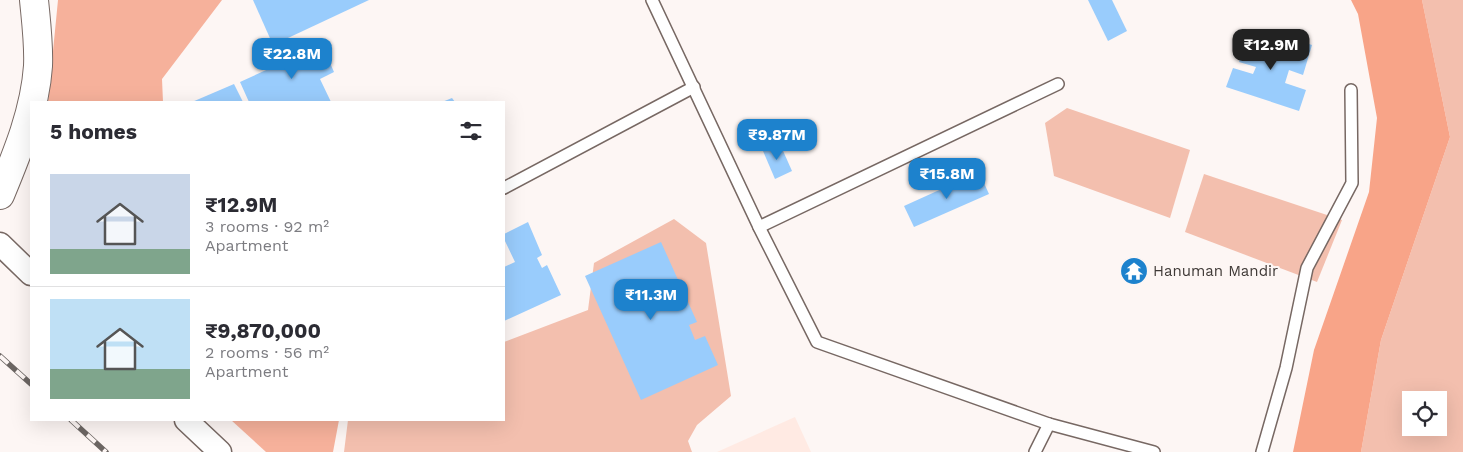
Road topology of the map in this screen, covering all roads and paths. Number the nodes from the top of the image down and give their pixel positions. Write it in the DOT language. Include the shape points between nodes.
graph roads {
  1 [pos="34,0"];
  2 [pos="652,0"];
  3 [pos="1058,84"];
  4 [pos="694,87"];
  5 [pos="1351,90"];
  6 [pos="32,101"];
  7 [pos="30,111"];
  8 [pos="505,187"];
  9 [pos="0,195"];
  10 [pos="759,227"];
  11 [pos="0,244"];
  12 [pos="30,273"];
  13 [pos="187,421"];
  14 [pos="1049,424"];
  15 [pos="220,452"];
  16 [pos="1035,452"];
  17 [pos="1154,452"];
  18 [pos="1262,452"];
  1 -- 6 [label="street" via="38,66"];
  2 -- 4 [label="lane"];
  3 -- 10 [label="lane"];
  4 -- 8 [label="lane"];
  4 -- 10 [label="lane"];
  5 -- 18 [label="lane" via="1352,183 1307,268 1286,368"];
  7 -- 9 [label="street"];
  10 -- 14 [label="lane" via="817,342"];
  11 -- 12 [label="street"];
  13 -- 15 [label="street"];
  14 -- 16 [label="lane"];
  14 -- 17 [label="lane"];
}
